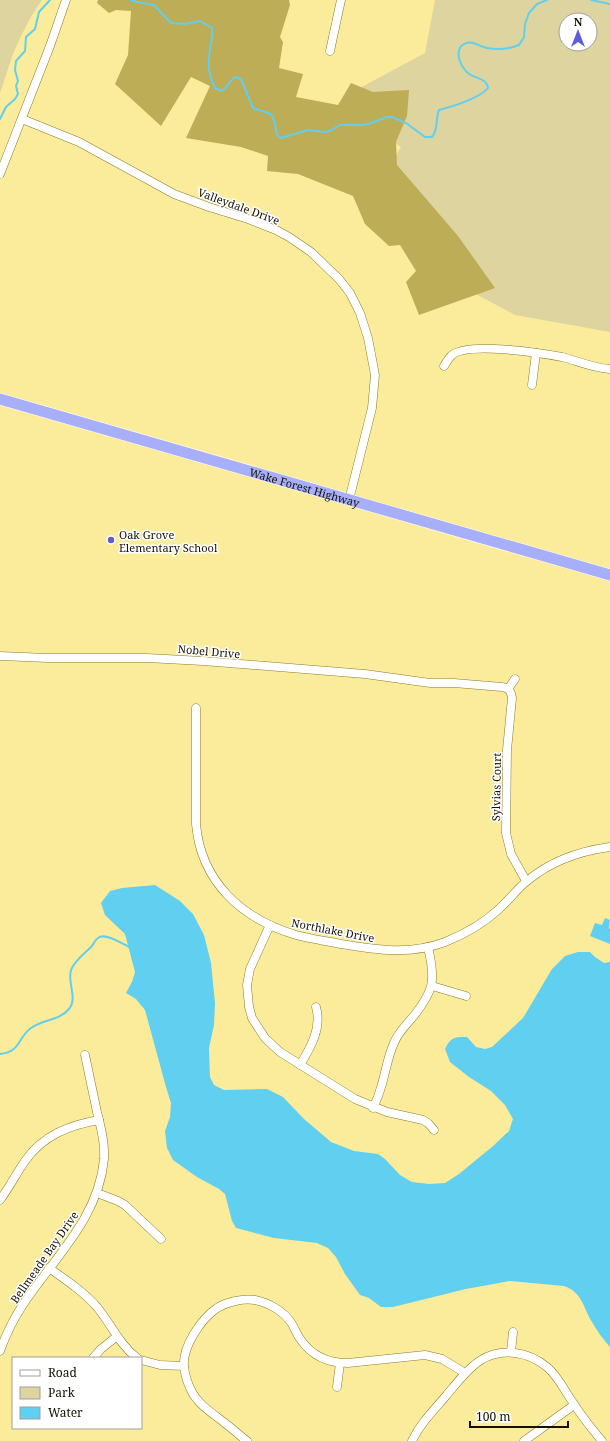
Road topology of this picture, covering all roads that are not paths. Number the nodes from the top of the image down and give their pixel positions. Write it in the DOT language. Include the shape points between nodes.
graph roads {
  1 [pos="66,0"];
  2 [pos="341,0"];
  3 [pos="330,51"];
  4 [pos="22,119"];
  5 [pos="1,170"];
  6 [pos="536,353"];
  7 [pos="444,366"];
  8 [pos="610,369"];
  9 [pos="532,384"];
  10 [pos="0,399"];
  11 [pos="349,500"];
  12 [pos="610,576"];
  13 [pos="0,656"];
  14 [pos="515,679"];
  15 [pos="508,689"];
  16 [pos="196,708"];
  17 [pos="610,847"];
  18 [pos="526,881"];
  19 [pos="270,925"];
  20 [pos="428,947"];
  21 [pos="432,986"];
  22 [pos="466,996"];
  23 [pos="316,1007"];
  24 [pos="85,1055"];
  25 [pos="300,1065"];
  26 [pos="373,1108"];
  27 [pos="99,1120"];
  28 [pos="434,1130"];
  29 [pos="97,1193"];
  30 [pos="0,1200"];
  31 [pos="161,1239"];
  32 [pos="49,1268"];
  33 [pos="512,1332"];
  34 [pos="116,1337"];
  35 [pos="0,1351"];
  36 [pos="511,1352"];
  37 [pos="94,1357"];
  38 [pos="136,1357"];
  39 [pos="142,1360"];
  40 [pos="340,1363"];
  41 [pos="184,1366"];
  42 [pos="465,1373"];
  43 [pos="337,1387"];
  44 [pos="574,1405"];
  45 [pos="247,1441"];
  46 [pos="412,1441"];
  47 [pos="524,1441"];
  48 [pos="602,1441"];
  1 -- 4 [label="street"];
  2 -- 3 [label="street"];
  4 -- 5 [label="street"];
  4 -- 11 [label="street, Valleydale Drive" via="78,142 174,194 276,230 311,252 339,279 350,293 360,314 370,345 375,375 372,408"];
  6 -- 7 [label="street" via="503,349 464,351 451,356"];
  6 -- 8 [label="street"];
  6 -- 9 [label="street"];
  10 -- 11 [label="highway, Wake Forest Highway"];
  11 -- 12 [label="highway, Wake Forest Highway"];
  13 -- 15 [label="street, Nobel Drive" via="203,660"];
  14 -- 15 [label="street"];
  15 -- 18 [label="street, Sylvias Court" via="512,698 507,756 506,833 511,854"];
  16 -- 19 [label="street, Northlake Drive" via="195,812 201,852 212,875 227,896 249,914"];
  17 -- 18 [label="street, Northlake Drive" via="564,859"];
  18 -- 20 [label="street, Northlake Drive" via="479,924 459,936"];
  19 -- 20 [label="street, Northlake Drive" via="297,936 373,950"];
  19 -- 25 [label="street" via="250,969 247,985 249,1007 256,1026 265,1038"];
  20 -- 21 [label="street"];
  21 -- 22 [label="street"];
  21 -- 26 [label="street" via="424,1004 402,1030 389,1053"];
  23 -- 25 [label="street" via="319,1021 314,1039"];
  24 -- 27 [label="street, Bellmeade Bay Drive"];
  25 -- 26 [label="street"];
  26 -- 28 [label="street" via="423,1120"];
  27 -- 29 [label="street, Bellmeade Bay Drive" via="104,1159"];
  27 -- 30 [label="street" via="74,1125 53,1134 29,1156"];
  29 -- 31 [label="street" via="125,1205"];
  29 -- 32 [label="street, Bellmeade Bay Drive" via="86,1218"];
  32 -- 34 [label="street" via="90,1300"];
  32 -- 35 [label="street, Bellmeade Bay Drive" via="17,1314"];
  33 -- 36 [label="street"];
  34 -- 37 [label="street"];
  34 -- 38 [label="street"];
  36 -- 42 [label="street" via="490,1356"];
  36 -- 44 [label="street" via="530,1356 547,1367 554,1373"];
  39 -- 41 [label="street" via="160,1365"];
  40 -- 41 [label="street" via="324,1359 311,1351 301,1341 293,1324 278,1309 266,1303 242,1300 217,1308 198,1327 186,1351"];
  40 -- 42 [label="street" via="426,1355 442,1359"];
  40 -- 43 [label="street"];
  41 -- 45 [label="street" via="192,1392 200,1402"];
  42 -- 46 [label="street" via="416,1431"];
  44 -- 47 [label="street"];
  44 -- 48 [label="street"];
}
